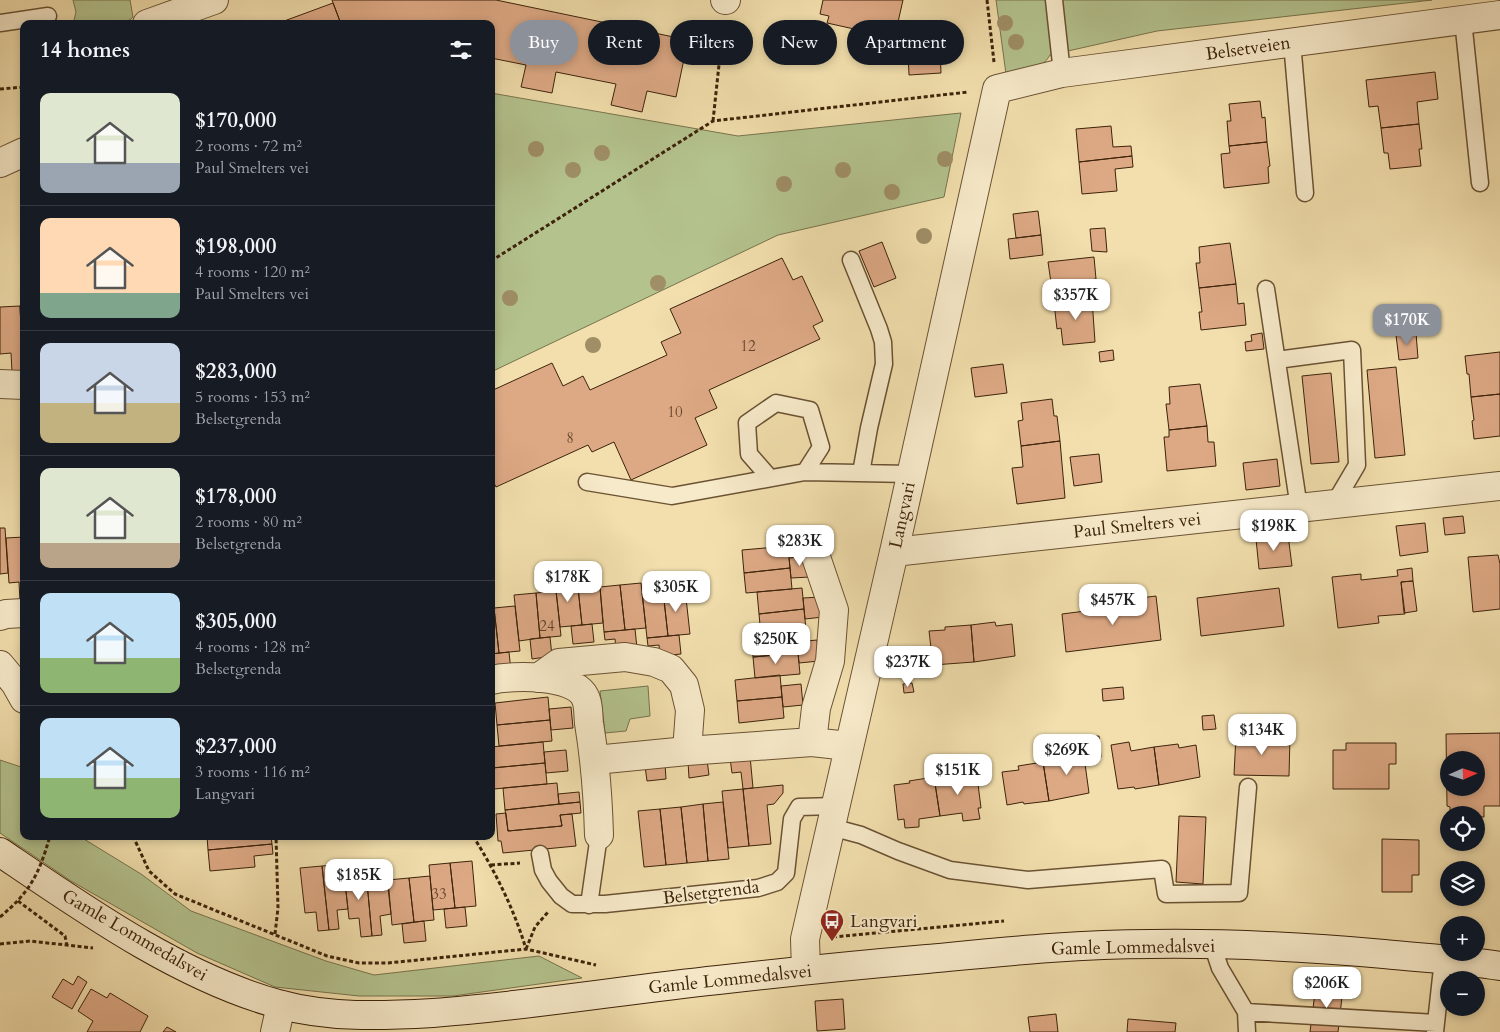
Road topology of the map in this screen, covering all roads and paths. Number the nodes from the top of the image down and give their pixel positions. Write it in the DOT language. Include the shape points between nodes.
graph roads {
  1 [pos="214,0"];
  2 [pos="726,0"];
  3 [pos="987,0"];
  4 [pos="1054,0"];
  5 [pos="1500,14"];
  6 [pos="48,16"];
  7 [pos="20,20"];
  8 [pos="21,20"];
  9 [pos="158,20"];
  10 [pos="1463,20"];
  11 [pos="0,23"];
  12 [pos="1292,42"];
  13 [pos="1062,73"];
  14 [pos="20,87"];
  15 [pos="0,89"];
  16 [pos="997,89"];
  17 [pos="713,121"];
  18 [pos="20,154"];
  19 [pos="0,162"];
  20 [pos="1480,183"];
  21 [pos="1305,193"];
  22 [pos="495,258"];
  23 [pos="852,260"];
  24 [pos="1266,289"];
  25 [pos="1277,360"];
  26 [pos="0,384"];
  27 [pos="20,385"];
  28 [pos="805,472"];
  29 [pos="861,473"];
  30 [pos="910,474"];
  31 [pos="770,478"];
  32 [pos="587,482"];
  33 [pos="1500,486"];
  34 [pos="1334,504"];
  35 [pos="1299,508"];
  36 [pos="894,552"];
  37 [pos="816,557"];
  38 [pos="20,613"];
  39 [pos="0,616"];
  40 [pos="0,666"];
  41 [pos="538,678"];
  42 [pos="495,680"];
  43 [pos="20,693"];
  44 [pos="812,742"];
  45 [pos="848,746"];
  46 [pos="687,750"];
  47 [pos="595,760"];
  48 [pos="1248,787"];
  49 [pos="833,817"];
  50 [pos="599,834"];
  51 [pos="49,840"];
  52 [pos="135,840"];
  53 [pos="276,840"];
  54 [pos="475,840"];
  55 [pos="0,852"];
  56 [pos="540,854"];
  57 [pos="561,896"];
  58 [pos="18,901"];
  59 [pos="589,904"];
  60 [pos="0,917"];
  61 [pos="275,934"];
  62 [pos="0,944"];
  63 [pos="1212,944"];
  64 [pos="67,946"];
  65 [pos="93,948"];
  66 [pos="526,949"];
  67 [pos="1440,960"];
  68 [pos="1443,961"];
  69 [pos="1452,961"];
  70 [pos="605,964"];
  71 [pos="1500,966"];
  72 [pos="806,970"];
  73 [pos="281,1005"];
  74 [pos="1246,1012"];
  75 [pos="1435,1028"];
  76 [pos="275,1032"];
  77 [pos="1247,1032"];
  1 -- 9 [label="street"];
  2 -- 17 [label="path"];
  3 -- 16 [label="path"];
  4 -- 13 [label="lane"];
  5 -- 10 [label="street, Belsetveien"];
  6 -- 8 [label="lane"];
  7 -- 11 [label="lane"];
  10 -- 12 [label="street, Belsetveien"];
  10 -- 20 [label="lane"];
  12 -- 13 [label="street, Belsetveien"];
  12 -- 21 [label="lane"];
  13 -- 16 [label="street, Belsetveien"];
  14 -- 15 [label="path"];
  16 -- 17 [label="path"];
  16 -- 30 [label="street, Langvari"];
  17 -- 22 [label="path"];
  18 -- 19 [label="street"];
  23 -- 29 [label="lane" via="879,329 884,364"];
  24 -- 25 [label="lane"];
  25 -- 34 [label="lane" via="1352,350 1357,464"];
  25 -- 35 [label="lane"];
  26 -- 27 [label="street"];
  28 -- 29 [label="lane"];
  28 -- 31 [label="lane"];
  28 -- 31 [label="lane" via="821,447 810,410 776,403 747,422 749,454"];
  29 -- 30 [label="lane"];
  30 -- 36 [label="street, Langvari"];
  31 -- 32 [label="lane" via="672,496"];
  33 -- 34 [label="street, Paul Smelters vei"];
  34 -- 35 [label="street, Paul Smelters vei"];
  35 -- 36 [label="street, Paul Smelters vei"];
  36 -- 45 [label="street, Langvari"];
  37 -- 44 [label="street" via="834,610 830,661 816,708"];
  38 -- 39 [label="street"];
  40 -- 43 [label="street"];
  41 -- 42 [label="street"];
  41 -- 46 [label="street" via="559,663 625,657 671,669 684,685 690,710"];
  41 -- 47 [label="street" via="558,679 577,687 586,697"];
  44 -- 45 [label="street"];
  44 -- 46 [label="street"];
  45 -- 49 [label="street, Langvari"];
  46 -- 47 [label="street"];
  47 -- 50 [label="street"];
  48 -- 49 [label="lane" via="1239,893 1166,894 1162,869 1028,880 950,870 861,835"];
  49 -- 59 [label="lane, Belsetgrenda" via="800,808 792,819 786,873 777,882 758,888"];
  49 -- 72 [label="street, Langvari" via="805,939"];
  50 -- 59 [label="lane"];
  51 -- 58 [label="path, bridge" via="41,867"];
  52 -- 61 [label="path" via="148,871 175,894"];
  53 -- 61 [label="path" via="278,908"];
  54 -- 66 [label="path" via="491,865"];
  55 -- 73 [label="street, Gamle Lommedalsvei" via="166,957 208,978"];
  56 -- 57 [label="lane" via="543,870"];
  57 -- 59 [label="lane, Belsetgrenda" via="572,904"];
  57 -- 66 [label="path" via="535,928"];
  58 -- 60 [label="path, bridge"];
  58 -- 64 [label="path" via="65,936"];
  61 -- 66 [label="path" via="327,956 359,964"];
  62 -- 64 [label="path" via="30,941"];
  63 -- 67 [label="street, Gamle Lommedalsvei" via="1281,946"];
  63 -- 72 [label="street, Gamle Lommedalsvei" via="1082,946"];
  63 -- 74 [label="lane" via="1220,968"];
  64 -- 65 [label="path"];
  66 -- 70 [label="path" via="595,965"];
  68 -- 75 [label="lane"];
  69 -- 71 [label="street, Gamle Lommedalsvei"];
  72 -- 73 [label="street, Gamle Lommedalsvei" via="472,1010 358,1016"];
  73 -- 76 [label="street"];
  74 -- 75 [label="lane"];
  74 -- 77 [label="lane"];
}
